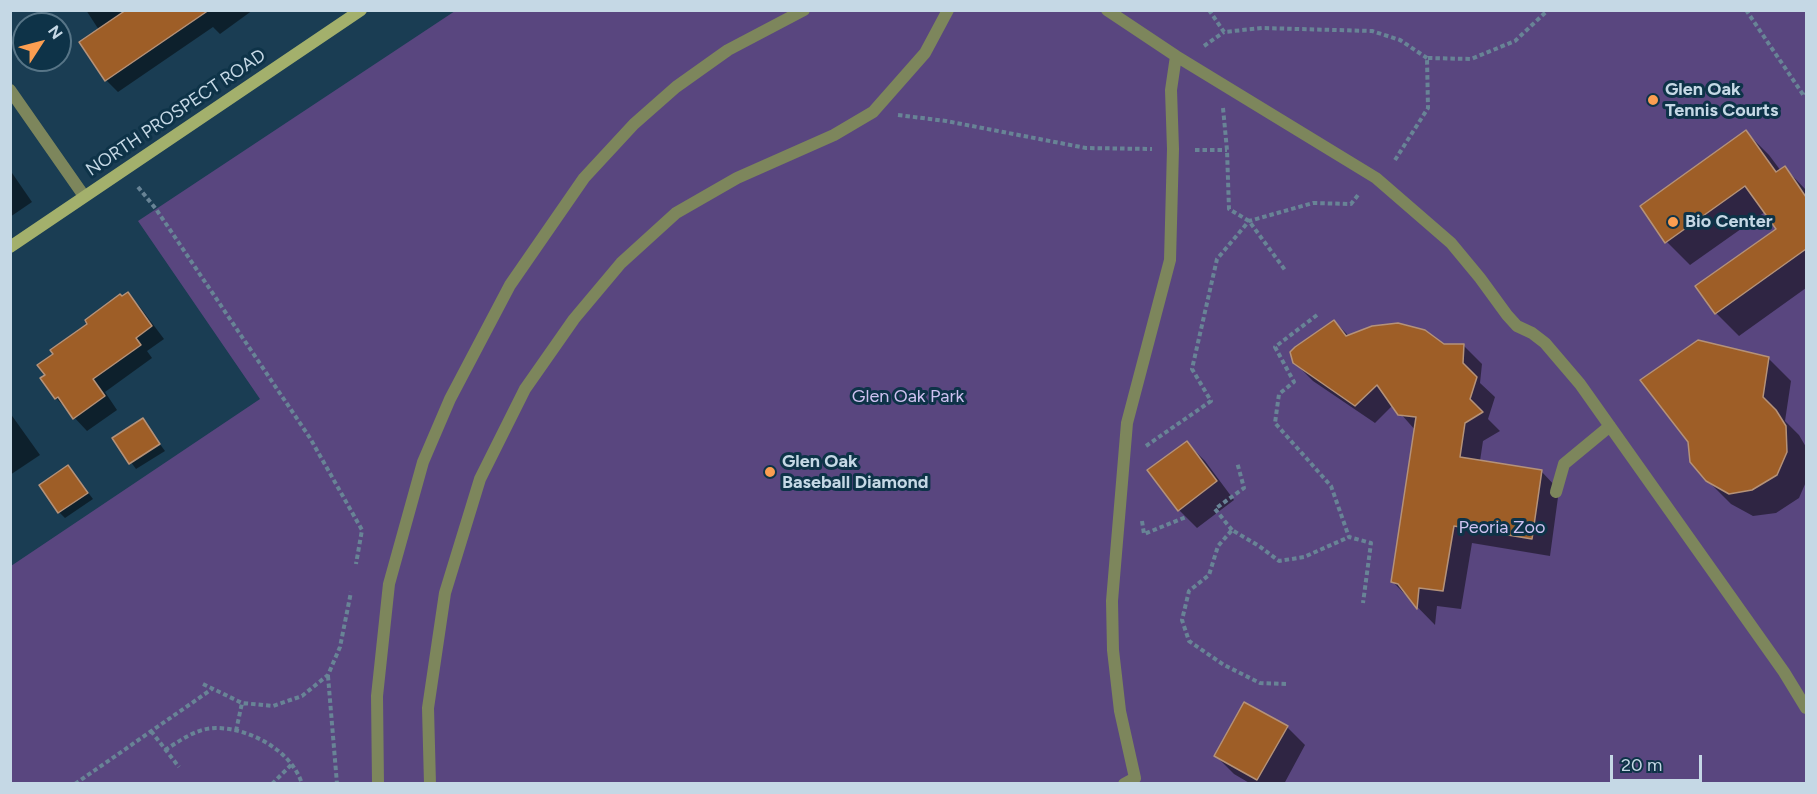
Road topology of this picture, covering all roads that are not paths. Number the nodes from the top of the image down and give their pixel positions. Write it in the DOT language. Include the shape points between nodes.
graph roads {
  1 [pos="362,10"];
  2 [pos="804,10"];
  3 [pos="948,10"];
  4 [pos="1107,10"];
  5 [pos="1176,56"];
  6 [pos="10,90"];
  7 [pos="84,196"];
  8 [pos="10,247"];
  9 [pos="1610,426"];
  10 [pos="1556,492"];
  11 [pos="1806,708"];
  12 [pos="378,783"];
  13 [pos="430,783"];
  14 [pos="1124,783"];
  1 -- 7 [label="main road, NORTH PROSPECT ROAD"];
  2 -- 12 [label="street" via="728,50 676,87 634,124 584,178 510,285 450,399 423,462 388,584 377,696"];
  3 -- 13 [label="street" via="925,53 873,112 834,135 737,177 676,213 621,263 574,319 525,389 480,479 445,593 428,708"];
  4 -- 5 [label="street"];
  5 -- 9 [label="street" via="1376,178 1412,208 1450,243 1517,326 1545,343"];
  5 -- 14 [label="street" via="1171,90 1170,260 1127,423 1112,601 1120,711 1135,778"];
  6 -- 7 [label="street"];
  7 -- 8 [label="main road, NORTH PROSPECT ROAD"];
  9 -- 10 [label="street" via="1564,465"];
  9 -- 11 [label="street"];
}
